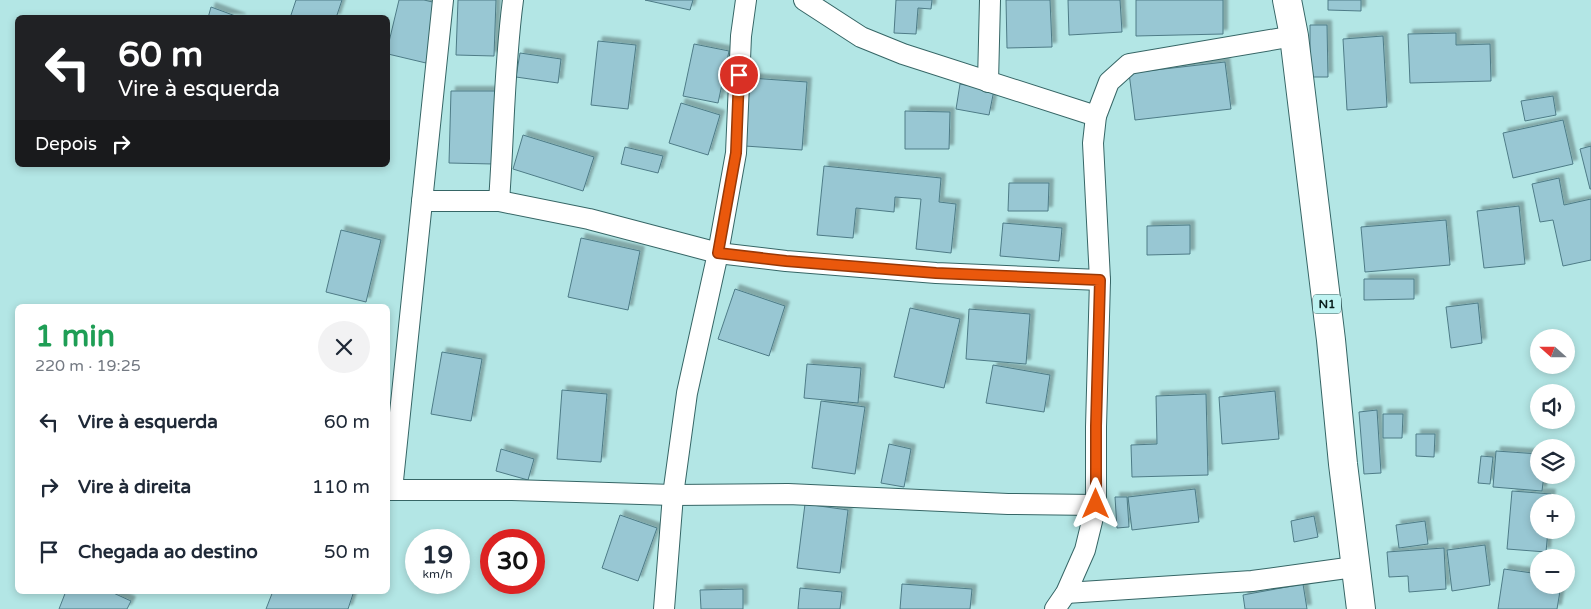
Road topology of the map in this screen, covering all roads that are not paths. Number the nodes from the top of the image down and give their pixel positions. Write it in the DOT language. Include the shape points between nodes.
graph roads {
  1 [pos="443,0"];
  2 [pos="513,0"];
  3 [pos="746,0"];
  4 [pos="804,0"];
  5 [pos="990,0"];
  6 [pos="1287,0"];
  7 [pos="824,6"];
  8 [pos="1294,36"];
  9 [pos="988,82"];
  10 [pos="1096,116"];
  11 [pos="422,201"];
  12 [pos="499,201"];
  13 [pos="718,253"];
  14 [pos="1100,280"];
  15 [pos="390,490"];
  16 [pos="673,495"];
  17 [pos="1096,504"];
  18 [pos="1354,567"];
  19 [pos="1066,592"];
  20 [pos="664,609"];
  21 [pos="1055,609"];
  22 [pos="1361,609"];
  1 -- 11 [label="street"];
  2 -- 12 [label="street" via="507,49"];
  3 -- 13 [label="street" via="741,36 736,153"];
  4 -- 7 [label="street"];
  5 -- 9 [label="street"];
  6 -- 8 [label="main road, N1"];
  7 -- 9 [label="street" via="861,37"];
  8 -- 10 [label="street" via="1129,64 1109,82"];
  8 -- 18 [label="main road, N1" via="1330,331"];
  9 -- 10 [label="street"];
  10 -- 14 [label="street" via="1093,143"];
  11 -- 12 [label="street"];
  11 -- 15 [label="street"];
  12 -- 13 [label="street" via="589,219"];
  13 -- 14 [label="street" via="936,273"];
  13 -- 16 [label="street" via="687,392"];
  14 -- 17 [label="street"];
  15 -- 16 [label="street"];
  16 -- 17 [label="street" via="788,494 1008,504"];
  16 -- 20 [label="street"];
  17 -- 19 [label="street" via="1085,550"];
  18 -- 19 [label="street" via="1252,581"];
  18 -- 22 [label="main road, N1"];
  19 -- 21 [label="street"];
}
